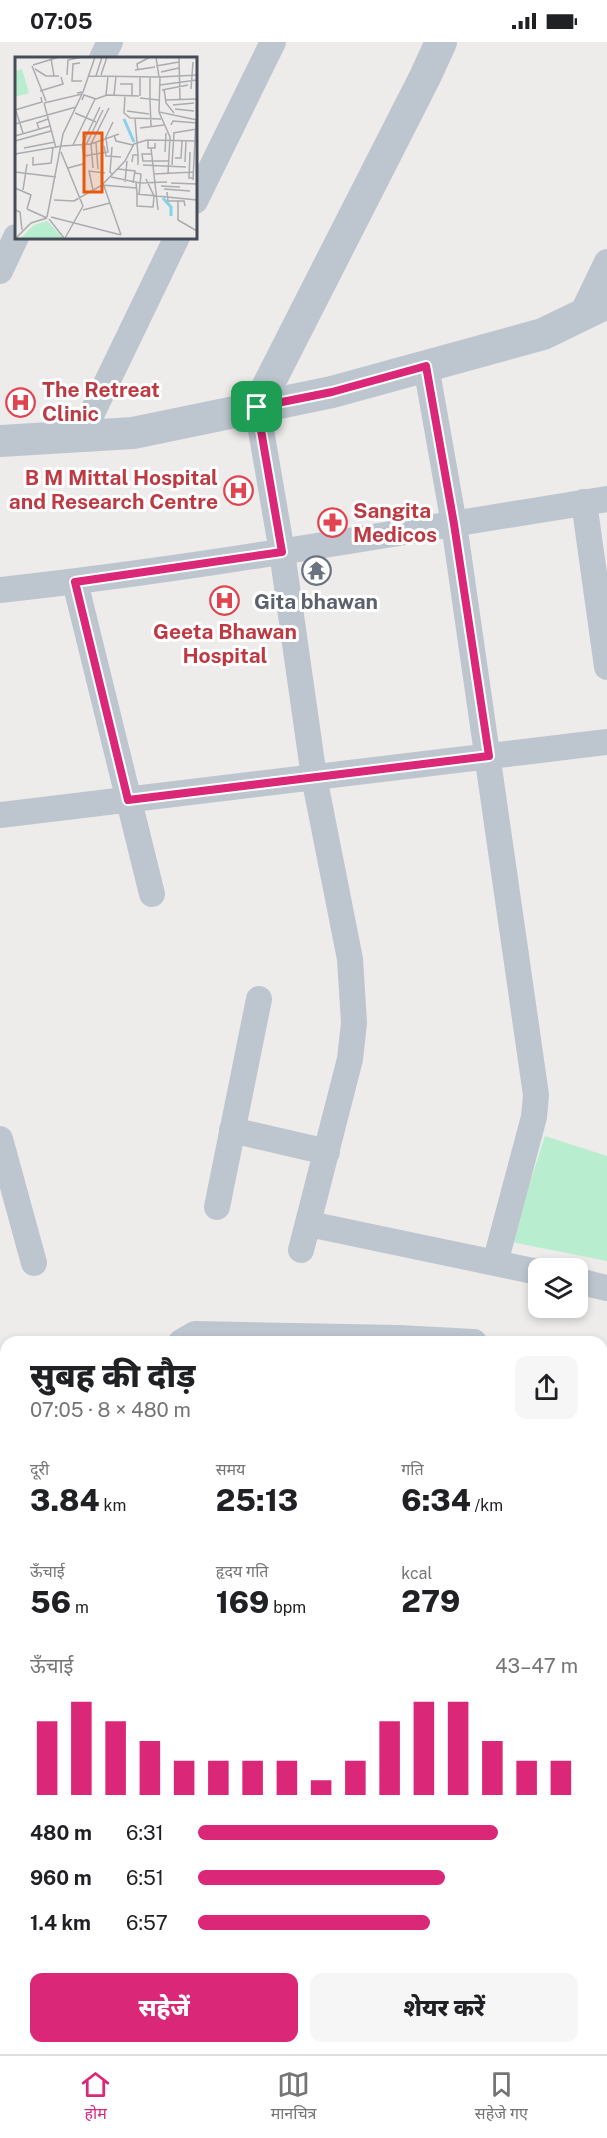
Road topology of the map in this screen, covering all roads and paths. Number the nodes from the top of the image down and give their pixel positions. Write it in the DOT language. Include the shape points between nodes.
graph roads {
  1 [pos="110,42"];
  2 [pos="273,42"];
  3 [pos="441,42"];
  4 [pos="102,57"];
  5 [pos="196,199"];
  6 [pos="16,238"];
  7 [pos="177,238"];
  8 [pos="607,262"];
  9 [pos="0,271"];
  10 [pos="594,310"];
  11 [pos="426,366"];
  12 [pos="257,407"];
  13 [pos="80,438"];
  14 [pos="0,441"];
  15 [pos="596,500"];
  16 [pos="454,524"];
  17 [pos="282,552"];
  18 [pos="75,582"];
  19 [pos="0,590"];
  20 [pos="607,668"];
  21 [pos="607,742"];
  22 [pos="489,756"];
  23 [pos="314,777"];
  24 [pos="128,800"];
  25 [pos="0,815"];
  26 [pos="152,894"];
  27 [pos="259,999"];
  28 [pos="232,1130"];
  29 [pos="0,1138"];
  30 [pos="327,1152"];
  31 [pos="217,1207"];
  32 [pos="309,1224"];
  33 [pos="301,1250"];
  34 [pos="34,1263"];
  35 [pos="495,1263"];
  36 [pos="528,1270"];
  37 [pos="588,1283"];
  38 [pos="607,1288"];
  39 [pos="192,1336"];
  40 [pos="296,1336"];
  1 -- 4 [label="street"];
  2 -- 5 [label="street"];
  3 -- 12 [label="street"];
  6 -- 9 [label="street"];
  7 -- 13 [label="street"];
  8 -- 10 [label="street"];
  10 -- 11 [label="street" via="543,334"];
  11 -- 12 [label="street" via="332,392"];
  11 -- 16 [label="street"];
  12 -- 13 [label="street" via="133,433"];
  12 -- 17 [label="street"];
  13 -- 14 [label="street"];
  15 -- 16 [label="street"];
  15 -- 20 [label="street"];
  16 -- 17 [label="street"];
  16 -- 22 [label="street"];
  17 -- 18 [label="street"];
  17 -- 23 [label="street"];
  18 -- 19 [label="street"];
  18 -- 24 [label="street"];
  21 -- 22 [label="street"];
  22 -- 23 [label="street"];
  22 -- 35 [label="street" via="536,1095 534,1117"];
  23 -- 24 [label="street"];
  23 -- 30 [label="street" via="350,959 354,1023 350,1059"];
  24 -- 25 [label="street"];
  24 -- 26 [label="street"];
  27 -- 28 [label="street"];
  28 -- 30 [label="street"];
  28 -- 31 [label="street"];
  29 -- 34 [label="street"];
  30 -- 32 [label="street"];
  32 -- 33 [label="street"];
  32 -- 35 [label="street"];
  35 -- 36 [label="street"];
  37 -- 38 [label="street"];
  39 -- 40 [label="street"];
}
